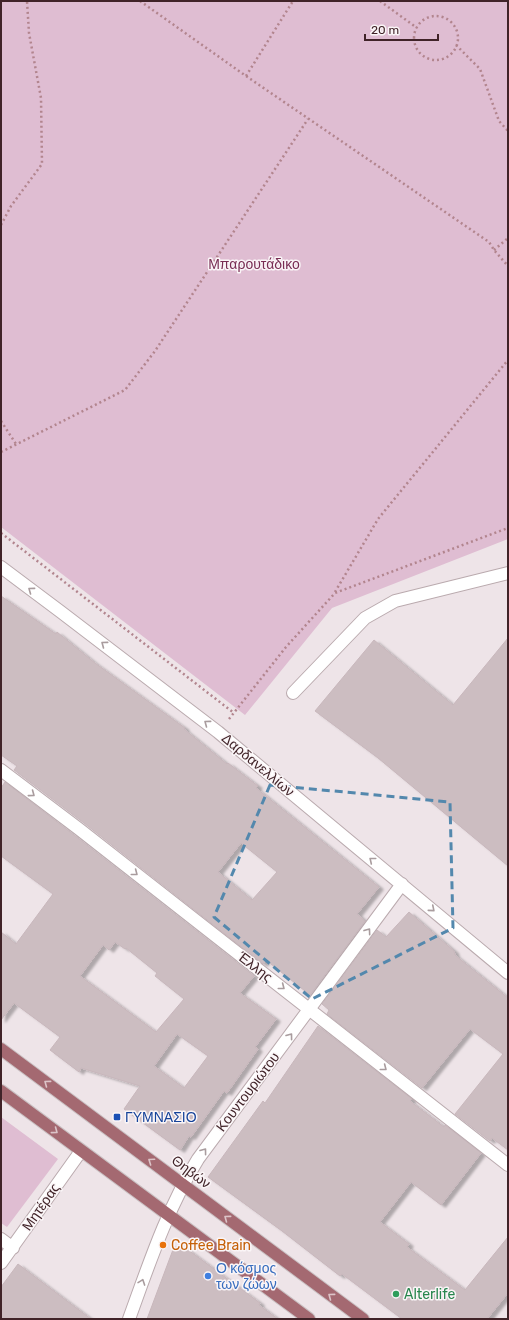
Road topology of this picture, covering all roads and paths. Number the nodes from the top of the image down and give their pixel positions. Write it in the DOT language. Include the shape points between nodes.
graph roads {
  1 [pos="27,1"];
  2 [pos="140,1"];
  3 [pos="292,1"];
  4 [pos="380,1"];
  5 [pos="417,28"];
  6 [pos="456,45"];
  7 [pos="246,76"];
  8 [pos="308,119"];
  9 [pos="508,131"];
  10 [pos="1,225"];
  11 [pos="508,238"];
  12 [pos="494,250"];
  13 [pos="508,266"];
  14 [pos="508,360"];
  15 [pos="1,421"];
  16 [pos="16,444"];
  17 [pos="1,452"];
  18 [pos="1,533"];
  19 [pos="1,567"];
  20 [pos="508,573"];
  21 [pos="335,593"];
  22 [pos="293,693"];
  23 [pos="234,713"];
  24 [pos="1,770"];
  25 [pos="402,884"];
  26 [pos="508,973"];
  27 [pos="310,1009"];
  28 [pos="1,1049"];
  29 [pos="1,1091"];
  30 [pos="81,1151"];
  31 [pos="508,1165"];
  32 [pos="182,1183"];
  33 [pos="168,1214"];
  34 [pos="1,1239"];
  35 [pos="13,1248"];
  36 [pos="1,1263"];
  37 [pos="129,1319"];
  38 [pos="309,1319"];
  39 [pos="363,1319"];
  1 -- 10 [label="path" via="29,33 41,98 42,164"];
  2 -- 7 [label="path"];
  3 -- 7 [label="path"];
  4 -- 5 [label="path"];
  5 -- 6 [label="path" via="427,18 442,17 454,25 457,32"];
  5 -- 6 [label="path" via="415,43 422,55 428,58 435,60 448,56"];
  6 -- 9 [label="path" via="480,69 499,120"];
  7 -- 8 [label="path"];
  8 -- 12 [label="path" via="489,242"];
  8 -- 16 [label="path" via="155,351 125,390"];
  11 -- 12 [label="path"];
  12 -- 13 [label="path"];
  14 -- 21 [label="path" via="378,519"];
  15 -- 16 [label="path"];
  16 -- 17 [label="path"];
  18 -- 23 [label="path, Δαρδανελλίων"];
  25 -- 19 [label="street, Δαρδανελλίων, one-way" via="218,732"];
  20 -- 22 [label="street" via="389,604 365,618"];
  24 -- 27 [label="street, Έλλης, one-way"];
  25 -- 26 [label="street, Δαρδανελλίων, one-way"];
  27 -- 25 [label="street, Κουντουριώτου, one-way"];
  27 -- 31 [label="street, Έλλης, one-way"];
  32 -- 27 [label="street, Κουντουριώτου, one-way"];
  32 -- 28 [label="main road, Θηβών, one-way"];
  29 -- 30 [label="main road, one-way"];
  30 -- 33 [label="main road"];
  30 -- 35 [label="street, Μητέρας"];
  32 -- 33 [label="street, Κουντουριώτου"];
  39 -- 32 [label="main road, Θηβών, one-way"];
  37 -- 33 [label="street, Κουντουριώτου, one-way"];
  33 -- 38 [label="main road"];
  34 -- 35 [label="street"];
  35 -- 36 [label="street, Μητέρας"];
}
